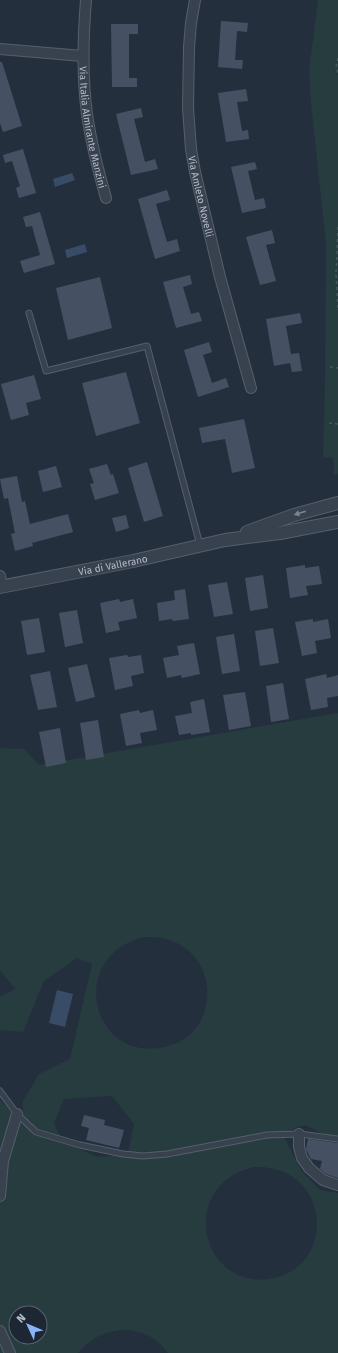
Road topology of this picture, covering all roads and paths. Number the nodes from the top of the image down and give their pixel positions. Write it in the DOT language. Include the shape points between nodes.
graph roads {
  1 [pos="86,0"];
  2 [pos="195,0"];
  3 [pos="0,49"];
  4 [pos="83,56"];
  5 [pos="338,58"];
  6 [pos="338,72"];
  7 [pos="106,198"];
  8 [pos="338,227"];
  9 [pos="338,297"];
  10 [pos="338,308"];
  11 [pos="28,313"];
  12 [pos="330,367"];
  13 [pos="338,368"];
  14 [pos="251,388"];
  15 [pos="329,424"];
  16 [pos="338,424"];
  17 [pos="338,503"];
  18 [pos="338,522"];
  19 [pos="225,540"];
  20 [pos="200,546"];
  21 [pos="1,583"];
  22 [pos="0,1091"];
  23 [pos="17,1114"];
  24 [pos="299,1134"];
  25 [pos="338,1139"];
  26 [pos="338,1185"];
  27 [pos="0,1196"];
  28 [pos="0,1331"];
  29 [pos="10,1353"];
  1 -- 4 [label="street, Via Italia Almirante Manzini"];
  2 -- 14 [label="street, Via Amleto Novelli" via="190,38 188,101 193,161 220,277"];
  3 -- 4 [label="street, Via Italia Almirante Manzini"];
  4 -- 7 [label="street, Via Italia Almirante Manzini" via="87,113"];
  5 -- 6 [label="path"];
  8 -- 9 [label="path"];
  9 -- 10 [label="path"];
  11 -- 20 [label="lane" via="46,371 147,346"];
  12 -- 13 [label="path"];
  15 -- 16 [label="path"];
  17 -- 19 [label="street, Via di Vallerano, one-way" via="294,515"];
  18 -- 19 [label="street, Via di Vallerano"];
  19 -- 20 [label="street, Via di Vallerano"];
  20 -- 21 [label="street, Via di Vallerano" via="133,561"];
  22 -- 23 [label="lane"];
  23 -- 24 [label="lane" via="36,1132 80,1146 143,1156 167,1154 267,1135"];
  23 -- 27 [label="street" via="4,1161"];
  24 -- 25 [label="lane"];
  24 -- 26 [label="street" via="300,1153 309,1168 323,1180"];
  28 -- 29 [label="street"];
}
